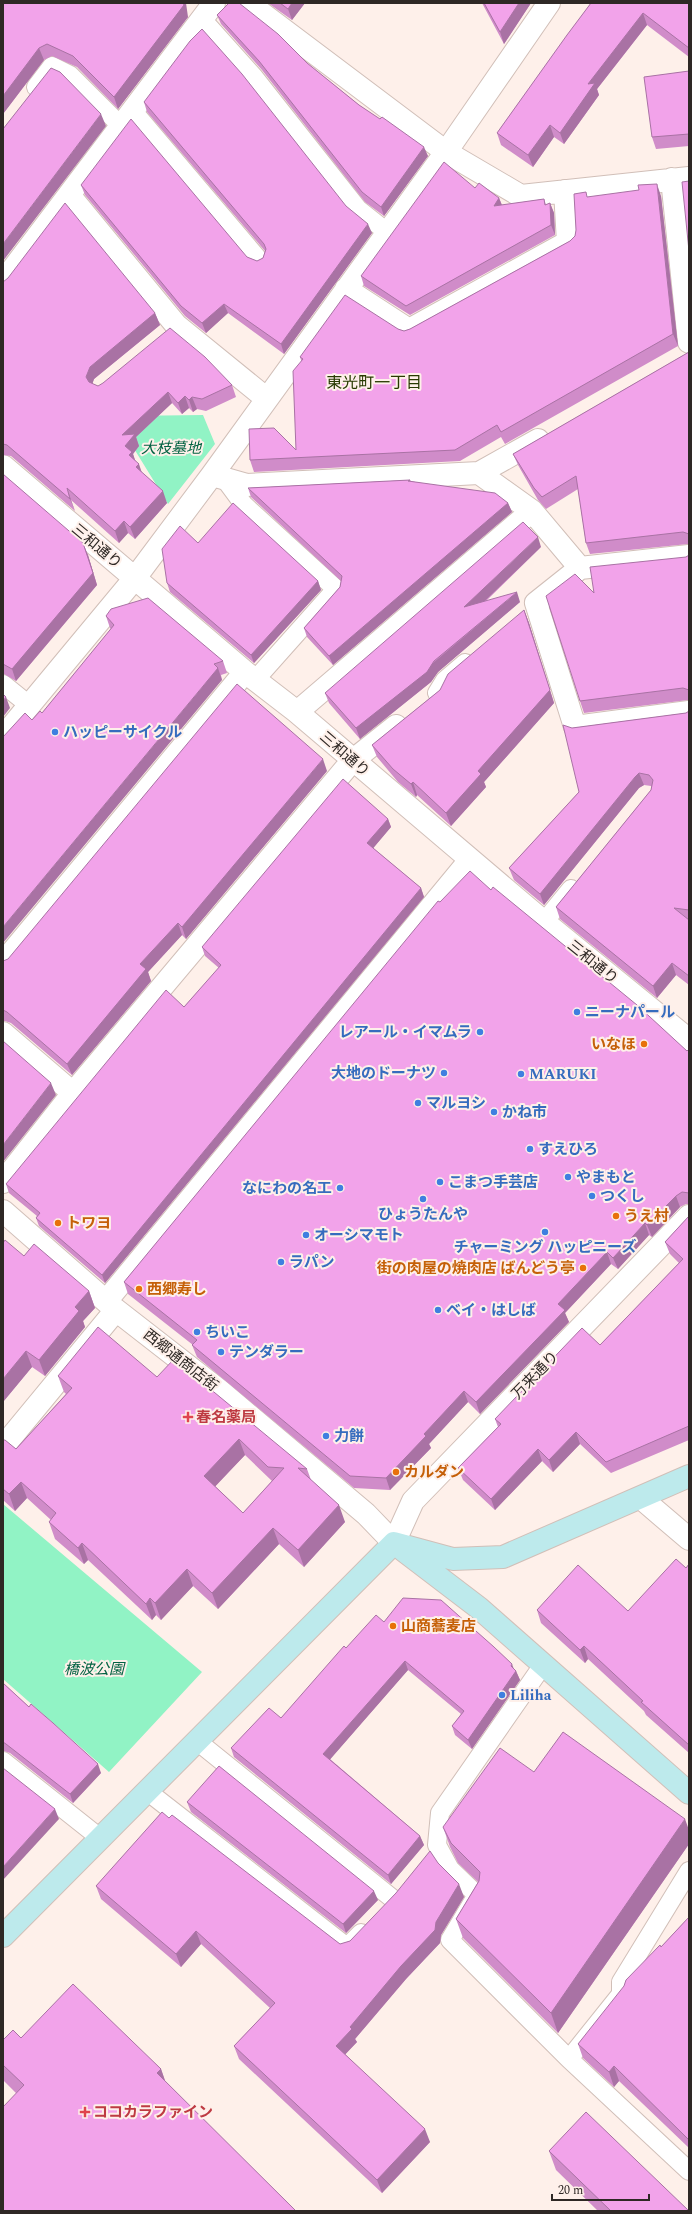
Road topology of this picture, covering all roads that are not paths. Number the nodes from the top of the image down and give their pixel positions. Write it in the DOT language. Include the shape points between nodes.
graph roads {
  1 [pos="248,3"];
  2 [pos="549,3"];
  3 [pos="208,11"];
  4 [pos="25,101"];
  5 [pos="127,119"];
  6 [pos="446,152"];
  7 [pos="681,179"];
  8 [pos="565,191"];
  9 [pos="69,195"];
  10 [pos="387,232"];
  11 [pos="259,260"];
  12 [pos="4,280"];
  13 [pos="346,289"];
  14 [pos="687,351"];
  15 [pos="267,399"];
  16 [pos="554,431"];
  17 [pos="3,466"];
  18 [pos="479,473"];
  19 [pos="218,477"];
  20 [pos="532,511"];
  21 [pos="689,556"];
  22 [pos="580,568"];
  23 [pos="135,578"];
  24 [pos="475,654"];
  25 [pos="250,676"];
  26 [pos="3,684"];
  27 [pos="437,693"];
  28 [pos="29,705"];
  29 [pos="297,712"];
  30 [pos="689,712"];
  31 [pos="3,736"];
  32 [pos="352,761"];
  33 [pos="470,860"];
  34 [pos="583,874"];
  35 [pos="544,922"];
  36 [pos="3,963"];
  37 [pos="3,1033"];
  38 [pos="689,1040"];
  39 [pos="73,1093"];
  40 [pos="3,1182"];
  41 [pos="3,1211"];
  42 [pos="689,1216"];
  43 [pos="112,1305"];
  44 [pos="3,1447"];
  45 [pos="689,1476"];
  46 [pos="641,1498"];
  47 [pos="689,1538"];
  48 [pos="394,1543"];
  49 [pos="543,1665"];
  50 [pos="197,1741"];
  51 [pos="3,1761"];
  52 [pos="147,1791"];
  53 [pos="689,1793"];
  54 [pos="100,1838"];
  55 [pos="689,1871"];
  56 [pos="3,1936"];
  57 [pos="569,2059"];
  58 [pos="689,2171"];
  1 -- 6 [label="street"];
  2 -- 6 [label="street"];
  3 -- 5 [label="street"];
  3 -- 10 [label="lane" via="254,77 358,209"];
  4 -- 5 [label="lane" via="52,66 70,75"];
  5 -- 9 [label="street"];
  5 -- 11 [label="lane"];
  6 -- 8 [label="street" via="521,196"];
  6 -- 10 [label="street"];
  7 -- 8 [label="street"];
  7 -- 14 [label="street"];
  8 -- 13 [label="street" via="568,242 409,330"];
  9 -- 12 [label="street"];
  9 -- 15 [label="street" via="171,330"];
  10 -- 13 [label="street"];
  13 -- 15 [label="street"];
  15 -- 19 [label="street"];
  16 -- 18 [label="street"];
  17 -- 23 [label="street, 三和通り"];
  18 -- 19 [label="street" via="247,485"];
  18 -- 20 [label="street"];
  19 -- 23 [label="street"];
  19 -- 25 [label="lane" via="244,505 336,589"];
  20 -- 22 [label="street"];
  20 -- 29 [label="street"];
  21 -- 22 [label="street"];
  22 -- 30 [label="street" via="530,608 574,727"];
  23 -- 25 [label="street, 三和通り"];
  23 -- 28 [label="street"];
  24 -- 27 [label="lane" via="445,680"];
  25 -- 29 [label="street, 三和通り"];
  25 -- 36 [label="street"];
  26 -- 28 [label="lane"];
  27 -- 32 [label="street"];
  28 -- 31 [label="street"];
  29 -- 32 [label="street, 三和通り"];
  32 -- 33 [label="street, 三和通り"];
  32 -- 39 [label="street"];
  33 -- 35 [label="street, 三和通り"];
  33 -- 43 [label="street"];
  34 -- 35 [label="lane"];
  35 -- 38 [label="street, 三和通り"];
  37 -- 39 [label="street"];
  39 -- 40 [label="street"];
  41 -- 43 [label="street, 西郷通商店街"];
  42 -- 48 [label="street, 万来通り" via="413,1501"];
  43 -- 44 [label="street"];
  43 -- 48 [label="street, 西郷通商店街" via="227,1396 366,1514"];
  45 -- 46 [label="street"];
  46 -- 47 [label="street"];
  46 -- 48 [label="street" via="503,1557 453,1559"];
  48 -- 49 [label="street" via="479,1608"];
  48 -- 50 [label="street"];
  49 -- 53 [label="street"];
  49 -- 57 [label="lane" via="440,1813 432,1851 477,1895 450,1940"];
  50 -- 52 [label="street"];
  50 -- 52 [label="lane" via="388,1904 347,1947"];
  51 -- 54 [label="lane"];
  52 -- 54 [label="street"];
  54 -- 56 [label="street"];
  55 -- 57 [label="lane" via="621,1982 621,1994"];
  57 -- 58 [label="lane"];
}
